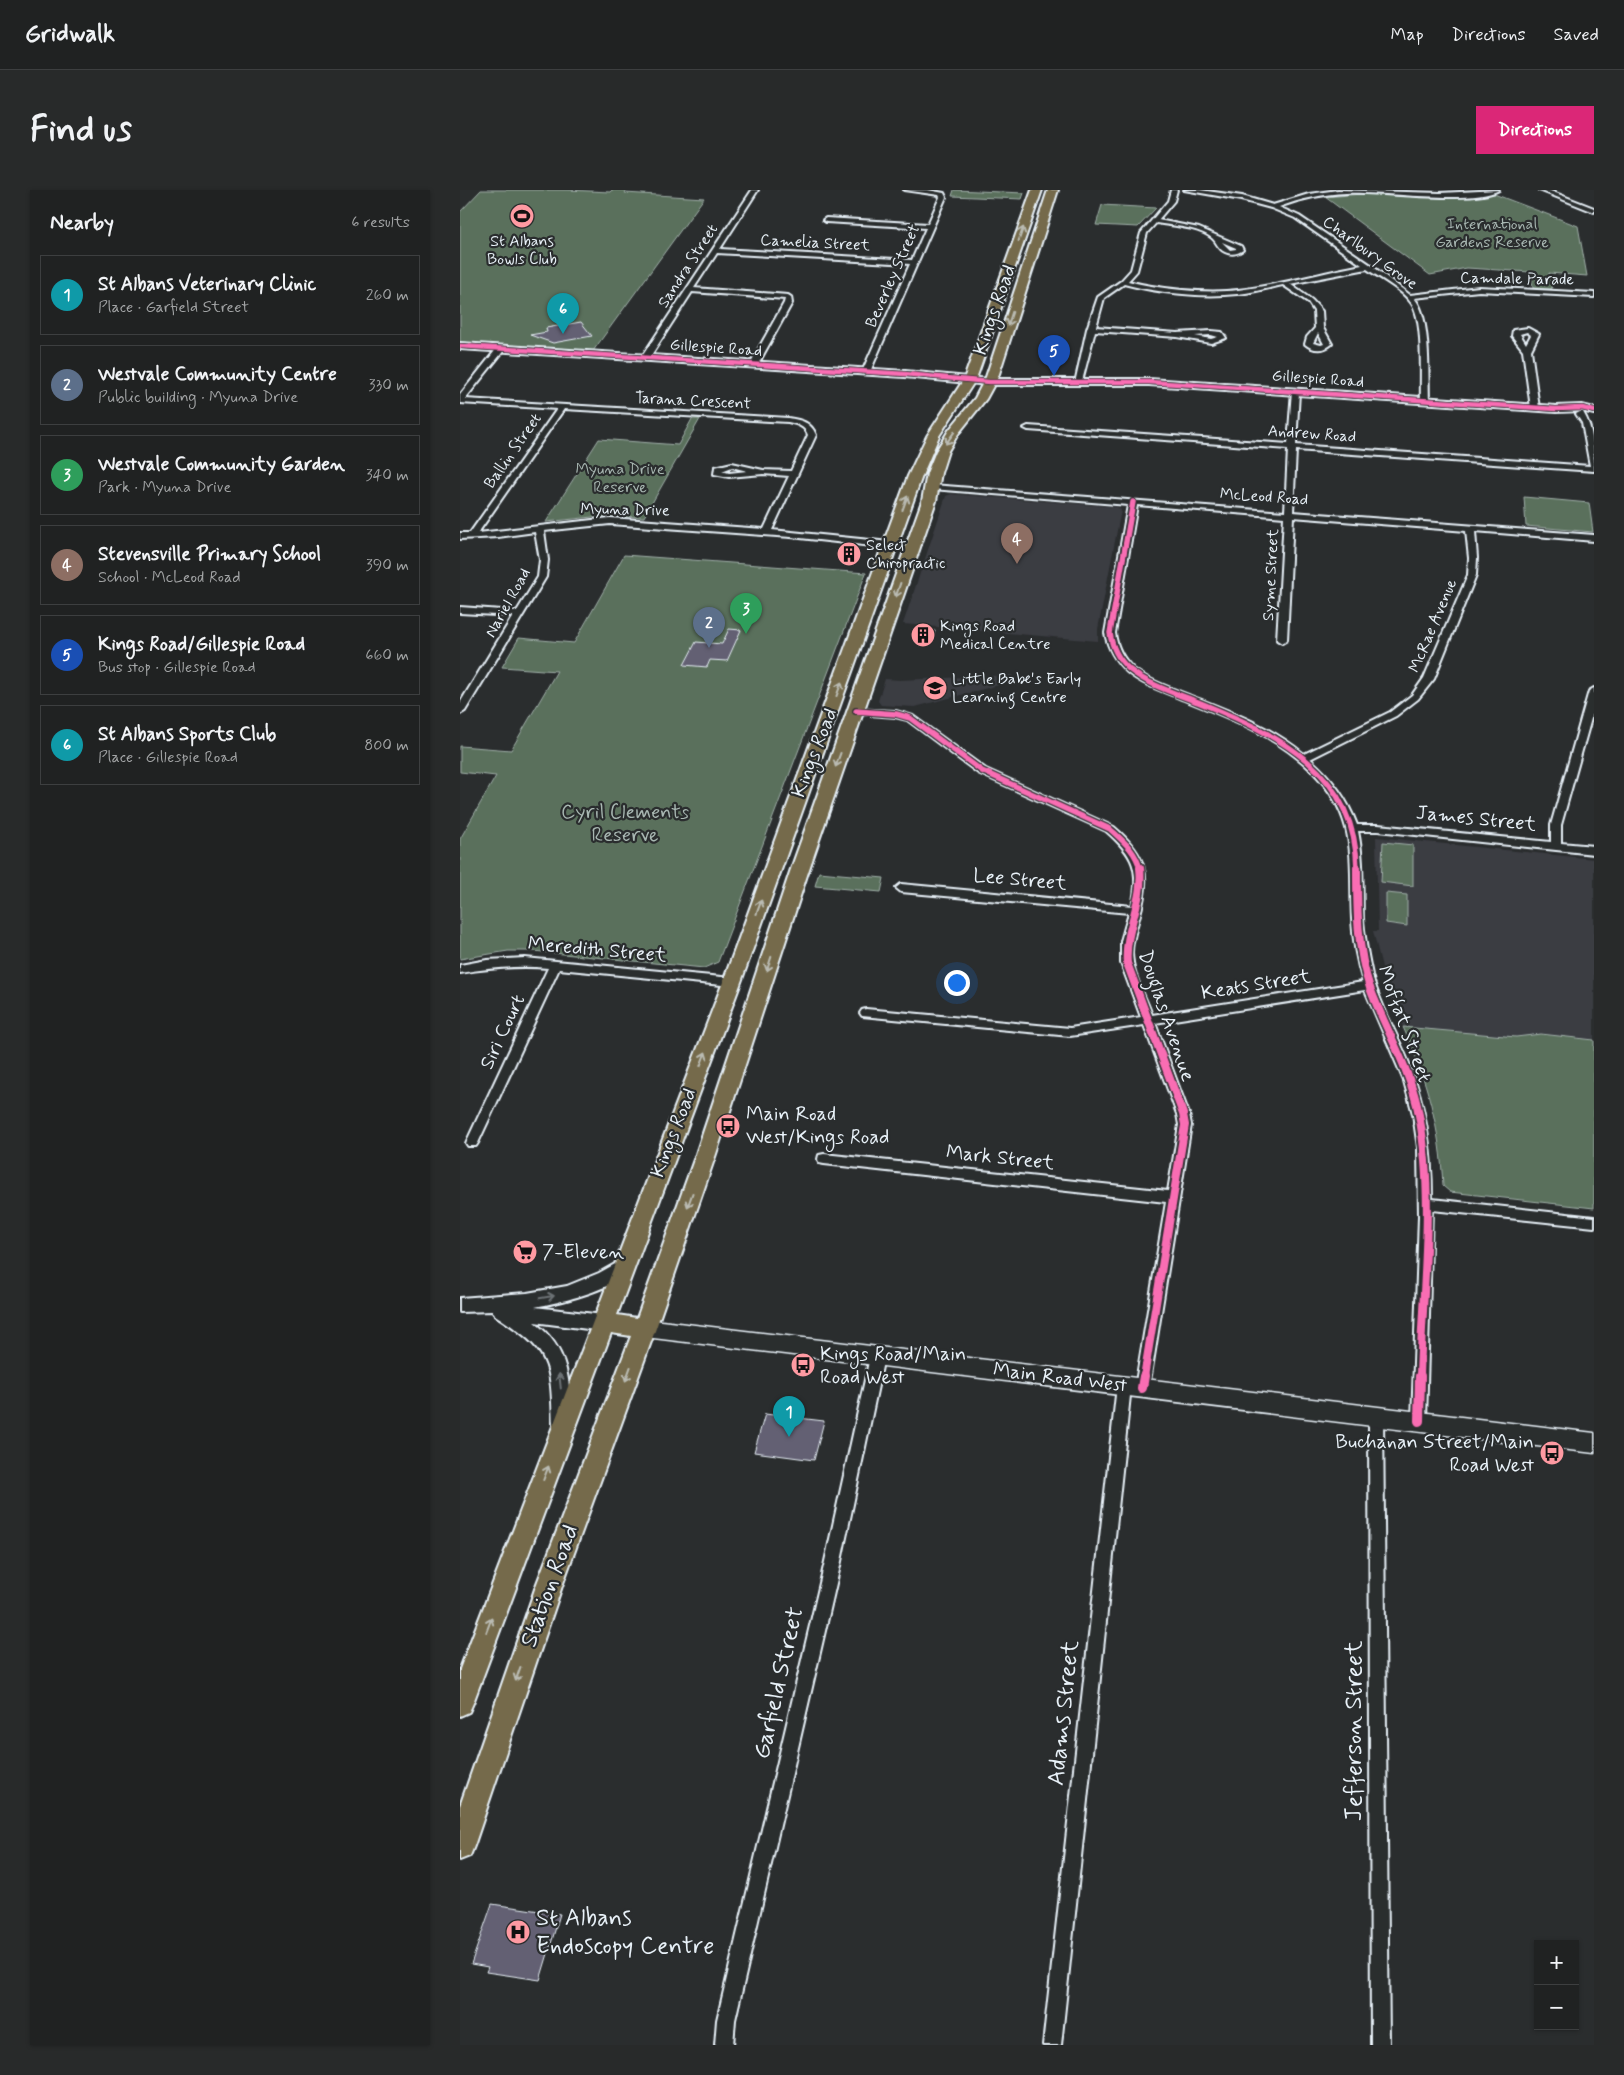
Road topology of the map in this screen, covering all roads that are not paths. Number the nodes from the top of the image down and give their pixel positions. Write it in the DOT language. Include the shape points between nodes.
graph roads {
  1 [pos="755,190"];
  2 [pos="907,190"];
  3 [pos="1037,190"];
  4 [pos="1053,190"];
  5 [pos="1174,190"];
  6 [pos="1187,190"];
  7 [pos="1496,190"];
  8 [pos="1542,190"];
  9 [pos="943,191"];
  10 [pos="1347,191"];
  11 [pos="1273,207"];
  12 [pos="1594,210"];
  13 [pos="826,220"];
  14 [pos="1153,221"];
  15 [pos="931,226"];
  16 [pos="1215,236"];
  17 [pos="715,251"];
  18 [pos="914,262"];
  19 [pos="1369,266"];
  20 [pos="1122,282"];
  21 [pos="1286,284"];
  22 [pos="689,290"];
  23 [pos="1594,295"];
  24 [pos="1409,297"];
  25 [pos="1319,328"];
  26 [pos="1091,329"];
  27 [pos="1177,335"];
  28 [pos="460,346"];
  29 [pos="501,348"];
  30 [pos="1527,350"];
  31 [pos="645,358"];
  32 [pos="754,364"];
  33 [pos="866,372"];
  34 [pos="970,379"];
  35 [pos="991,379"];
  36 [pos="1078,381"];
  37 [pos="1296,392"];
  38 [pos="460,400"];
  39 [pos="1425,400"];
  40 [pos="562,407"];
  41 [pos="1535,408"];
  42 [pos="1586,414"];
  43 [pos="1028,428"];
  44 [pos="1292,448"];
  45 [pos="1594,468"];
  46 [pos="763,472"];
  47 [pos="794,474"];
  48 [pos="932,487"];
  49 [pos="1133,502"];
  50 [pos="1289,514"];
  51 [pos="539,528"];
  52 [pos="1470,528"];
  53 [pos="767,532"];
  54 [pos="460,536"];
  55 [pos="472,536"];
  56 [pos="1594,538"];
  57 [pos="891,541"];
  58 [pos="915,541"];
  59 [pos="461,609"];
  60 [pos="521,614"];
  61 [pos="1282,640"];
  62 [pos="1594,691"];
  63 [pos="832,709"];
  64 [pos="460,711"];
  65 [pos="856,711"];
  66 [pos="1304,758"];
  67 [pos="1354,828"];
  68 [pos="1556,846"];
  69 [pos="1594,850"];
  70 [pos="901,888"];
  71 [pos="1136,910"];
  72 [pos="556,964"];
  73 [pos="460,969"];
  74 [pos="732,982"];
  75 [pos="762,984"];
  76 [pos="1370,986"];
  77 [pos="866,1013"];
  78 [pos="1148,1021"];
  79 [pos="472,1143"];
  80 [pos="824,1159"];
  81 [pos="1172,1197"];
  82 [pos="1426,1204"];
  83 [pos="1594,1222"];
  84 [pos="624,1266"];
  85 [pos="462,1305"];
  86 [pos="502,1310"];
  87 [pos="603,1323"];
  88 [pos="644,1328"];
  89 [pos="878,1357"];
  90 [pos="1133,1387"];
  91 [pos="1376,1416"];
  92 [pos="1419,1422"];
  93 [pos="562,1430"];
  94 [pos="1594,1443"];
  95 [pos="460,1704"];
  96 [pos="460,1846"];
  97 [pos="726,2020"];
  98 [pos="716,2045"];
  99 [pos="724,2045"];
  100 [pos="1052,2045"];
  101 [pos="1380,2045"];
  1 -- 17 [label="street, Sandra Street"];
  2 -- 9 [label="street"];
  34 -- 3 [label="main road, Kings Road, one-way"];
  4 -- 35 [label="main road, Kings Road, one-way"];
  5 -- 14 [label="street" via="1171,200"];
  6 -- 11 [label="street, Charlbury Grove" via="1227,195"];
  7 -- 10 [label="street" via="1443,195"];
  8 -- 12 [label="street"];
  9 -- 15 [label="street, Beverley Street"];
  10 -- 11 [label="street" via="1307,196"];
  11 -- 19 [label="street, Charlbury Grove" via="1297,217"];
  13 -- 15 [label="street"];
  14 -- 16 [label="street" via="1197,229"];
  14 -- 20 [label="street" via="1144,233 1134,271"];
  15 -- 18 [label="street, Beverley Street"];
  17 -- 18 [label="street, Camelia Street"];
  17 -- 22 [label="street, Sandra Street"];
  18 -- 33 [label="street, Beverley Street"];
  19 -- 21 [label="street"];
  19 -- 24 [label="street, Charlbury Grove"];
  20 -- 21 [label="street" via="1146,288 1216,293"];
  20 -- 26 [label="street" via="1101,297"];
  21 -- 25 [label="street" via="1316,307"];
  22 -- 31 [label="street, Sandra Street"];
  22 -- 32 [label="street" via="788,297 788,303"];
  23 -- 24 [label="street, Camdale Parade" via="1479,289"];
  24 -- 39 [label="street, Charlbury Grove" via="1422,320"];
  26 -- 27 [label="street"];
  26 -- 36 [label="street"];
  27 -- 27 [label="street" via="1211,333 1222,338 1211,341"];
  28 -- 29 [label="street, Gillespie Road"];
  29 -- 31 [label="street, Gillespie Road"];
  29 -- 38 [label="street"];
  30 -- 41 [label="street"];
  31 -- 32 [label="street, Gillespie Road"];
  32 -- 33 [label="street, Gillespie Road"];
  33 -- 34 [label="street, Gillespie Road"];
  34 -- 35 [label="street, Gillespie Road"];
  57 -- 34 [label="main road, Kings Road, one-way" via="933,436"];
  35 -- 36 [label="street, Gillespie Road"];
  35 -- 48 [label="main road, Kings Road, one-way" via="942,451"];
  36 -- 37 [label="street, Gillespie Road" via="1173,383"];
  37 -- 39 [label="street, Gillespie Road"];
  37 -- 44 [label="street, Syme Street"];
  38 -- 40 [label="street, Tarana Crescent"];
  39 -- 41 [label="street, Gillespie Road"];
  40 -- 47 [label="street, Tarana Crescent" via="798,422 808,427 812,435"];
  40 -- 55 [label="street, Ballin Street"];
  41 -- 42 [label="street, Gillespie Road"];
  42 -- 45 [label="street"];
  43 -- 44 [label="street, Andrew Road"];
  44 -- 45 [label="street, Andrew Road"];
  44 -- 50 [label="street, Syme Street"];
  46 -- 47 [label="street"];
  47 -- 53 [label="street, Tarana Crescent"];
  48 -- 49 [label="street, McLeod Road"];
  48 -- 58 [label="main road, Kings Road"];
  49 -- 50 [label="street, McLeod Road"];
  49 -- 66 [label="street, Moffat Street" via="1110,633 1112,647 1119,658 1141,678 1254,725"];
  50 -- 52 [label="street, McLeod Road"];
  50 -- 61 [label="street, Syme Street"];
  51 -- 53 [label="street, Myuna Drive" via="610,521"];
  51 -- 55 [label="street, Myuna Drive"];
  51 -- 60 [label="street, Nariel Road" via="544,560 542,576"];
  52 -- 56 [label="street, McLeod Road"];
  52 -- 66 [label="street, McRae Avenue" via="1472,575 1434,669 1422,689 1393,714"];
  53 -- 57 [label="street, Myuna Drive"];
  54 -- 55 [label="street, Myuna Drive"];
  57 -- 58 [label="main road"];
  63 -- 57 [label="main road, Kings Road, one-way"];
  58 -- 65 [label="main road, Kings Road, one-way"];
  59 -- 60 [label="street"];
  60 -- 64 [label="street, Nariel Road"];
  62 -- 68 [label="street" via="1556,825"];
  63 -- 65 [label="main road"];
  74 -- 63 [label="main road, Kings Road, one-way"];
  65 -- 71 [label="street, Douglas Avenue" via="910,718 982,771 1110,828 1126,841 1140,864 1142,877"];
  65 -- 75 [label="main road, Kings Road, one-way"];
  66 -- 67 [label="street, Moffat Street" via="1337,793"];
  67 -- 68 [label="street, James Street"];
  67 -- 76 [label="street, Moffat Street" via="1358,863 1357,918"];
  68 -- 69 [label="street, James Street"];
  70 -- 71 [label="street, Lee Street"];
  71 -- 78 [label="street, Douglas Avenue" via="1126,952 1127,963"];
  72 -- 73 [label="street, Meredith Street" via="505,962"];
  72 -- 74 [label="street, Meredith Street"];
  72 -- 79 [label="street, Siri Court"];
  74 -- 75 [label="main road"];
  84 -- 74 [label="main road, Kings Road, one-way"];
  75 -- 88 [label="main road, Kings Road, one-way"];
  76 -- 78 [label="street, Keats Street"];
  76 -- 82 [label="street, Moffat Street" via="1400,1055 1419,1113"];
  77 -- 78 [label="street, Keats Street" via="1056,1032"];
  78 -- 81 [label="street, Douglas Avenue" via="1183,1114"];
  80 -- 81 [label="street, Mark Street"];
  81 -- 90 [label="street, Douglas Avenue"];
  82 -- 83 [label="street"];
  82 -- 92 [label="street, Moffat Street"];
  85 -- 84 [label="street, one-way" via="568,1294 597,1284"];
  84 -- 87 [label="main road, Kings Road"];
  85 -- 86 [label="street"];
  86 -- 87 [label="street"];
  93 -- 86 [label="street, one-way" via="561,1388 555,1356 532,1330"];
  87 -- 88 [label="main road"];
  87 -- 93 [label="main road, Station Road"];
  88 -- 89 [label="main road, Main Road West"];
  88 -- 96 [label="main road, Station Road, one-way" via="546,1595"];
  89 -- 90 [label="main road, Main Road West"];
  89 -- 97 [label="street, Garfield Street"];
  90 -- 91 [label="main road, Main Road West"];
  90 -- 100 [label="street, Adams Street"];
  91 -- 92 [label="main road, Main Road West"];
  91 -- 101 [label="street, Jefferson Street"];
  92 -- 94 [label="main road, Main Road West"];
  95 -- 93 [label="main road, Station Road, one-way"];
  97 -- 98 [label="street, Garfield Street"];
  97 -- 99 [label="street, Garfield Street"];
}
